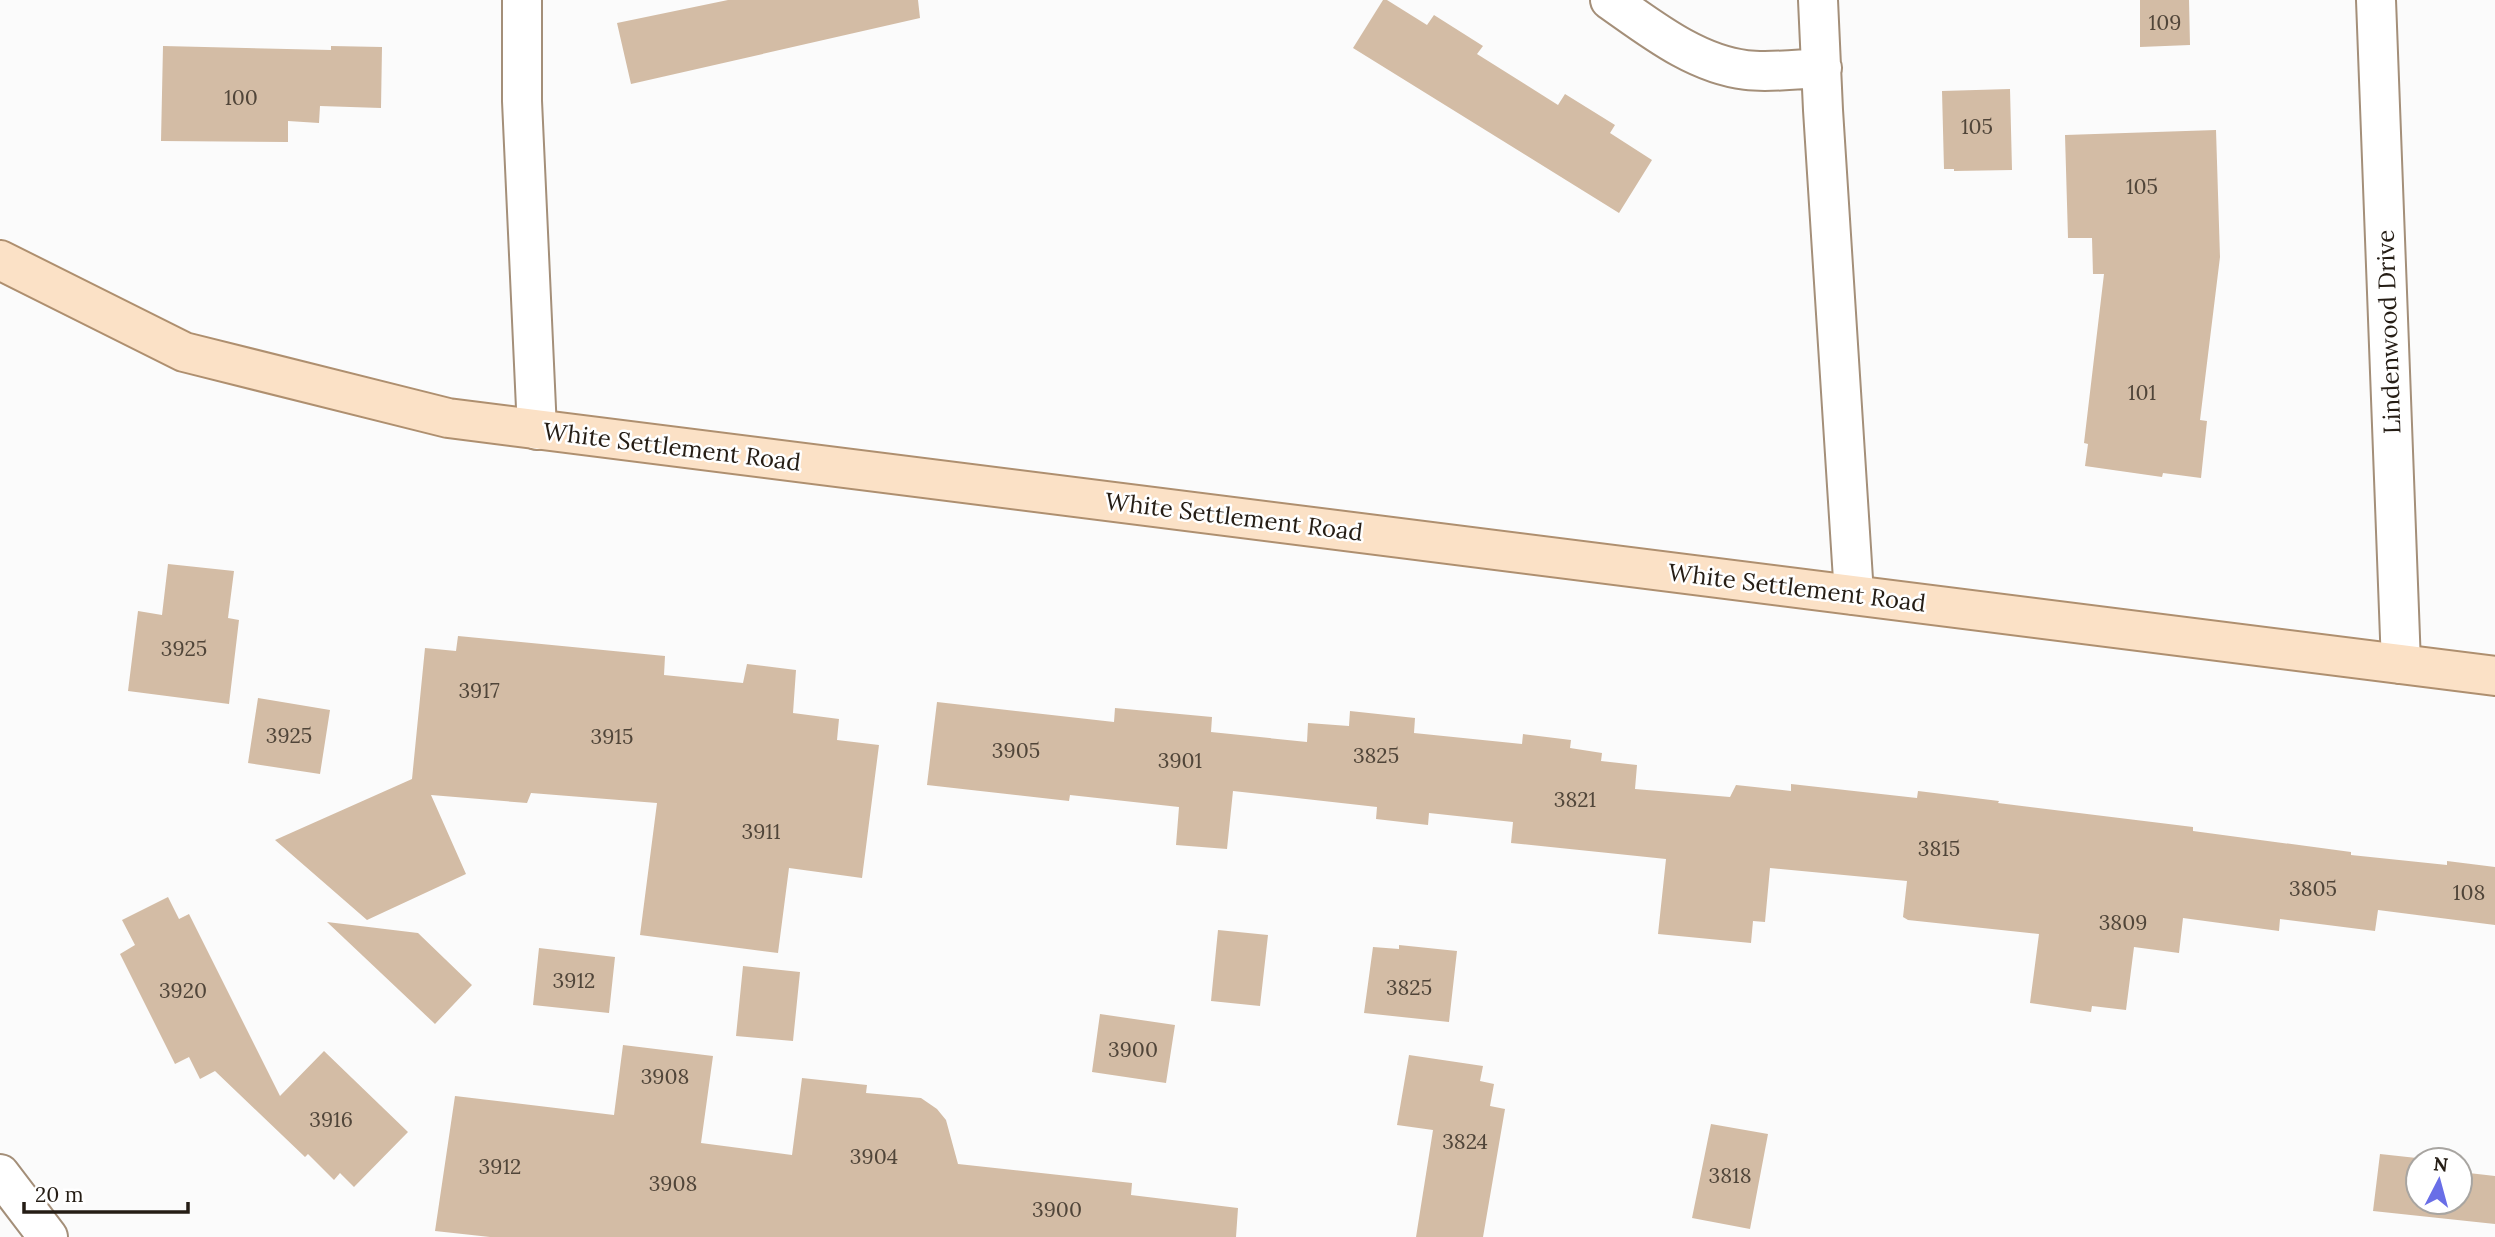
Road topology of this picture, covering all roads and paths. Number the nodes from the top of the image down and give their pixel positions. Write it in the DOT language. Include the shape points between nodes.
graph roads {
  1 [pos="522,0"];
  2 [pos="1610,0"];
  3 [pos="1818,0"];
  4 [pos="2376,0"];
  5 [pos="1822,68"];
  6 [pos="0,260"];
  7 [pos="537,430"];
  8 [pos="1854,596"];
  9 [pos="2401,664"];
  10 [pos="2495,676"];
  11 [pos="0,1174"];
  12 [pos="48,1237"];
  1 -- 7 [label="street" via="522,101"];
  2 -- 5 [label="street" via="1707,60 1746,70"];
  3 -- 5 [label="street"];
  4 -- 9 [label="street, Lindenwood Drive"];
  5 -- 8 [label="street"];
  6 -- 7 [label="main road, White Settlement Road" via="184,352 448,418"];
  7 -- 8 [label="main road, White Settlement Road"];
  8 -- 9 [label="main road, White Settlement Road"];
  9 -- 10 [label="main road, White Settlement Road"];
  11 -- 12 [label="street"];
}
